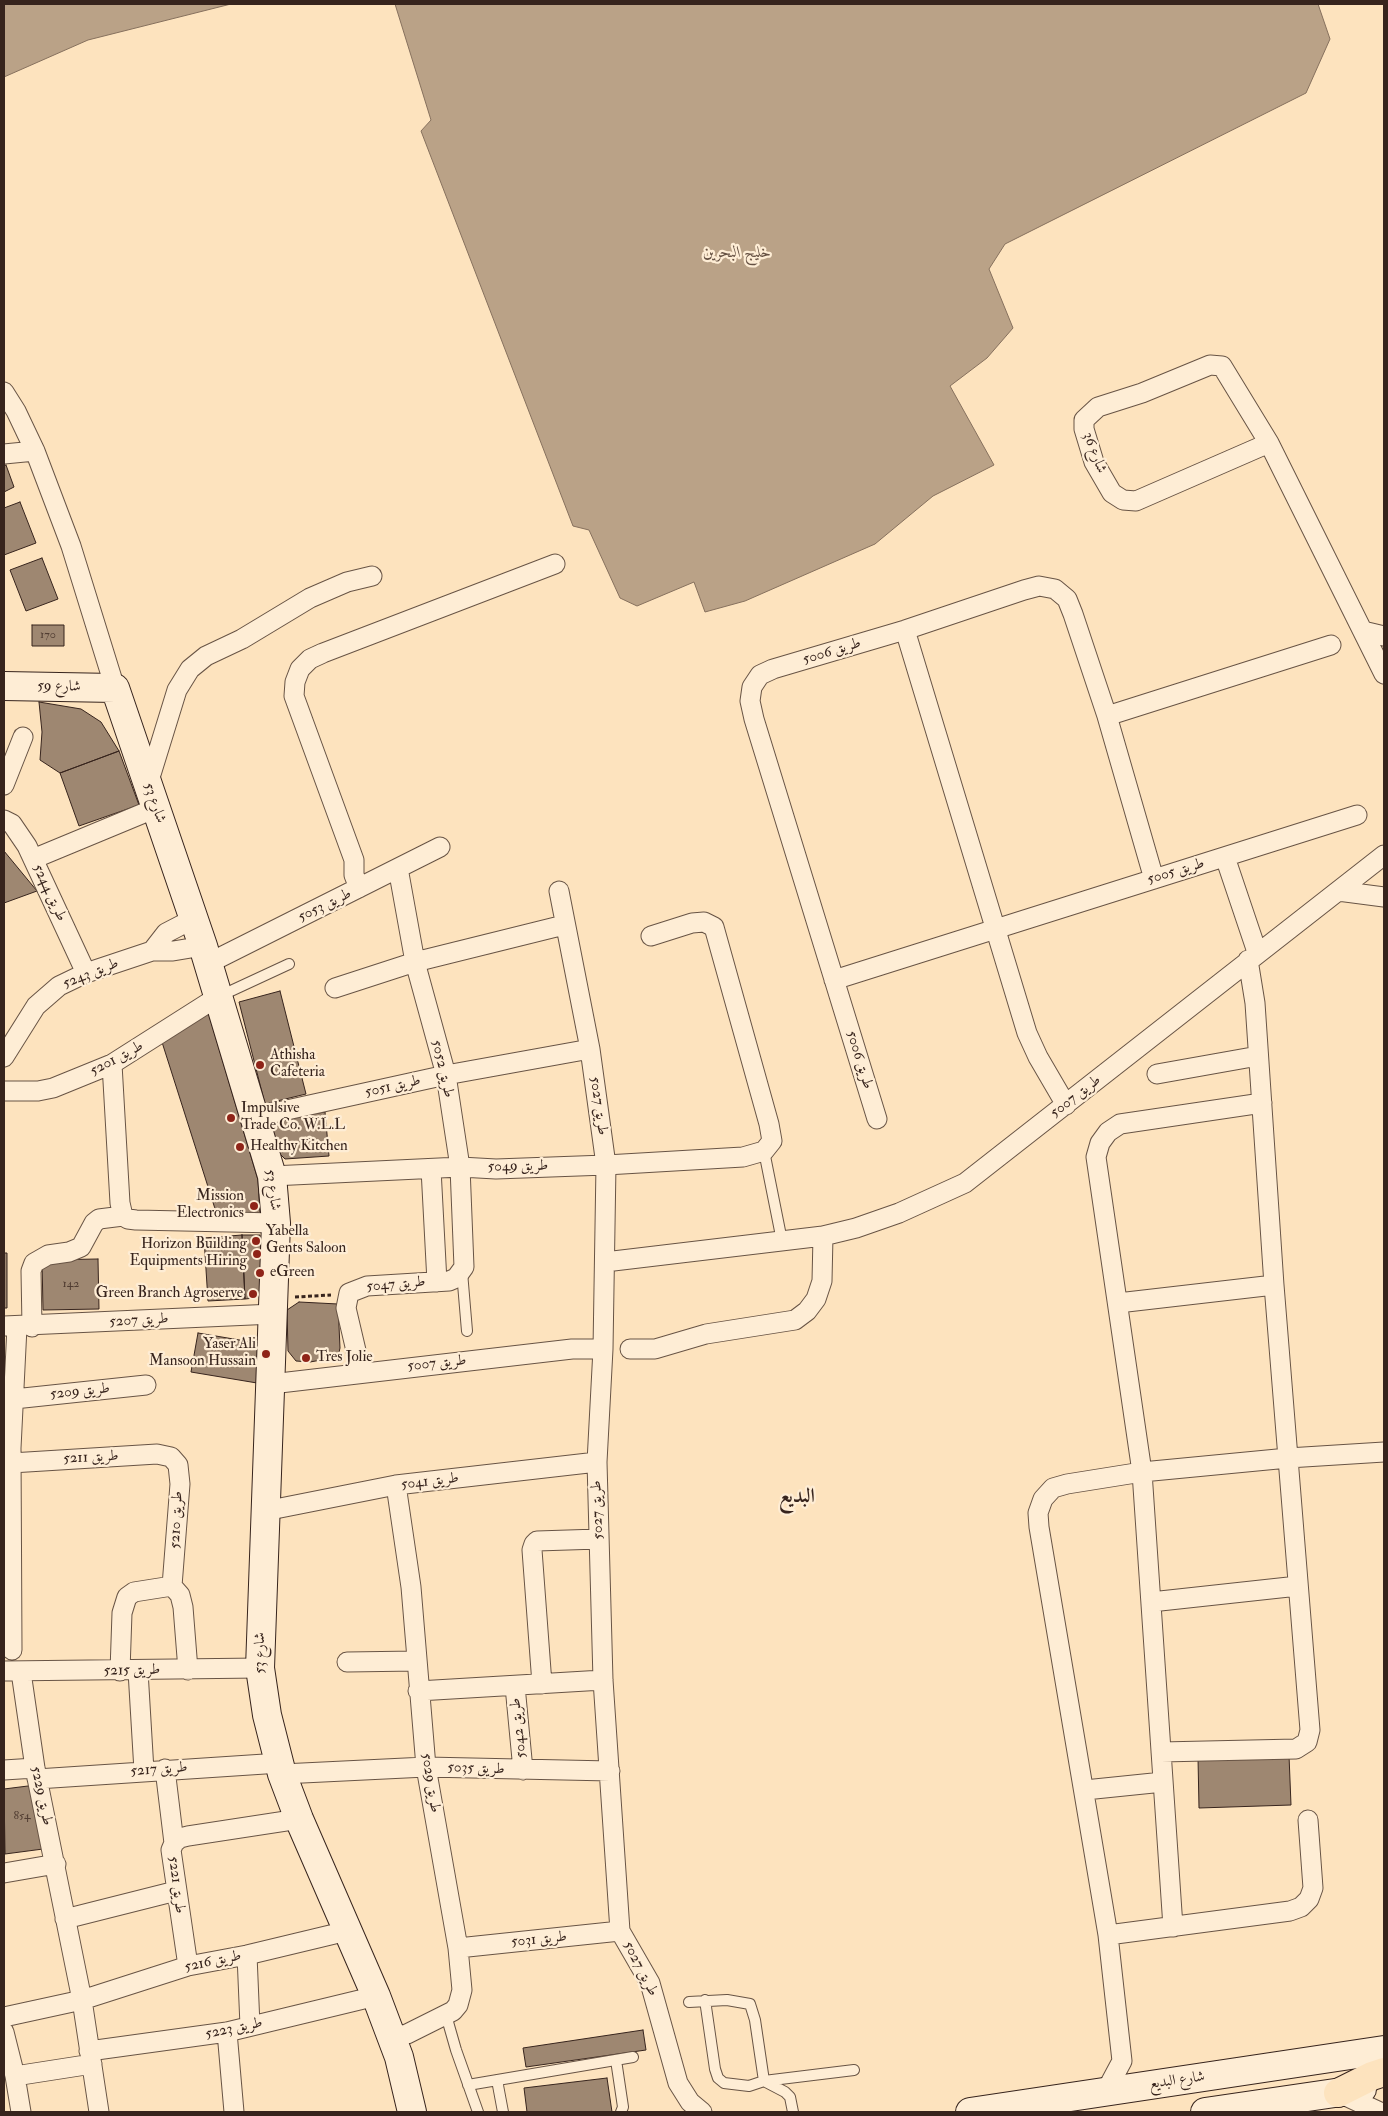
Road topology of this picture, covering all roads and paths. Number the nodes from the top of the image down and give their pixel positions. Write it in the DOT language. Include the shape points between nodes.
graph roads {
  1 [pos="4,392"];
  2 [pos="1269,443"];
  3 [pos="34,451"];
  4 [pos="4,454"];
  5 [pos="555,564"];
  6 [pos="372,576"];
  7 [pos="905,630"];
  8 [pos="1363,631"];
  9 [pos="1384,636"];
  10 [pos="1331,645"];
  11 [pos="1384,674"];
  12 [pos="4,686"];
  13 [pos="115,688"];
  14 [pos="1107,716"];
  15 [pos="23,737"];
  16 [pos="4,785"];
  17 [pos="152,796"];
  18 [pos="1357,815"];
  19 [pos="4,820"];
  20 [pos="440,847"];
  21 [pos="1384,855"];
  22 [pos="1224,857"];
  23 [pos="33,859"];
  24 [pos="398,868"];
  25 [pos="1154,878"];
  26 [pos="365,886"];
  27 [pos="560,890"];
  28 [pos="1338,891"];
  29 [pos="1384,897"];
  30 [pos="193,919"];
  31 [pos="564,925"];
  32 [pos="996,929"];
  33 [pos="651,936"];
  34 [pos="152,951"];
  35 [pos="206,955"];
  36 [pos="1253,956"];
  37 [pos="415,962"];
  38 [pos="289,964"];
  39 [pos="86,973"];
  40 [pos="834,980"];
  41 [pos="335,988"];
  42 [pos="219,996"];
  43 [pos="590,1049"];
  44 [pos="1258,1056"];
  45 [pos="4,1057"];
  46 [pos="112,1064"];
  47 [pos="1157,1074"];
  48 [pos="446,1075"];
  49 [pos="4,1091"];
  50 [pos="1262,1103"];
  51 [pos="1066,1104"];
  52 [pos="255,1117"];
  53 [pos="877,1119"];
  54 [pos="764,1152"];
  55 [pos="606,1165"];
  56 [pos="460,1167"];
  57 [pos="431,1170"];
  58 [pos="272,1176"];
  59 [pos="124,1216"];
  60 [pos="276,1223"];
  61 [pos="823,1236"];
  62 [pos="782,1241"];
  63 [pos="605,1262"];
  64 [pos="462,1272"];
  65 [pos="437,1282"];
  66 [pos="1274,1285"];
  67 [pos="349,1293"];
  68 [pos="1118,1303"];
  69 [pos="274,1306"];
  70 [pos="18,1327"];
  71 [pos="467,1331"];
  72 [pos="603,1349"];
  73 [pos="630,1349"];
  74 [pos="361,1372"];
  75 [pos="271,1384"];
  76 [pos="146,1385"];
  77 [pos="14,1399"];
  78 [pos="1384,1452"];
  79 [pos="8,1453"];
  80 [pos="171,1456"];
  81 [pos="1288,1458"];
  82 [pos="597,1462"];
  83 [pos="1142,1472"];
  84 [pos="396,1485"];
  85 [pos="265,1511"];
  86 [pos="599,1539"];
  87 [pos="7,1556"];
  88 [pos="172,1586"];
  89 [pos="1298,1586"];
  90 [pos="1150,1602"];
  91 [pos="12,1650"];
  92 [pos="416,1661"];
  93 [pos="347,1662"];
  94 [pos="260,1668"];
  95 [pos="188,1670"];
  96 [pos="129,1671"];
  97 [pos="12,1672"];
  98 [pos="603,1680"];
  99 [pos="542,1684"];
  100 [pos="515,1686"];
  101 [pos="418,1691"];
  102 [pos="1161,1752"];
  103 [pos="426,1767"];
  104 [pos="281,1768"];
  105 [pos="4,1770"];
  106 [pos="166,1770"];
  107 [pos="523,1770"];
  108 [pos="144,1771"];
  109 [pos="610,1771"];
  110 [pos="36,1773"];
  111 [pos="1163,1782"];
  112 [pos="1085,1790"];
  113 [pos="299,1819"];
  114 [pos="1308,1820"];
  115 [pos="174,1843"];
  116 [pos="56,1864"];
  117 [pos="4,1873"];
  118 [pos="176,1891"];
  119 [pos="65,1919"];
  120 [pos="1173,1927"];
  121 [pos="347,1931"];
  122 [pos="620,1932"];
  123 [pos="1108,1935"];
  124 [pos="458,1948"];
  125 [pos="247,1955"];
  126 [pos="188,1966"];
  127 [pos="376,1996"];
  128 [pos="82,2000"];
  129 [pos="705,2000"];
  130 [pos="688,2002"];
  131 [pos="446,2015"];
  132 [pos="4,2017"];
  133 [pos="250,2026"];
  134 [pos="4,2032"];
  135 [pos="226,2032"];
  136 [pos="395,2047"];
  137 [pos="1384,2050"];
  138 [pos="90,2057"];
  139 [pos="633,2058"];
  140 [pos="616,2060"];
  141 [pos="1122,2061"];
  142 [pos="854,2070"];
  143 [pos="1384,2072"];
  144 [pos="15,2076"];
  145 [pos="497,2080"];
  146 [pos="764,2082"];
  147 [pos="468,2084"];
  148 [pos="1146,2085"];
  149 [pos="1384,2085"];
  150 [pos="1106,2091"];
  151 [pos="1338,2093"];
  152 [pos="21,2112"];
  153 [pos="98,2112"];
  154 [pos="234,2112"];
  155 [pos="412,2112"];
  156 [pos="429,2112"];
  157 [pos="478,2112"];
  158 [pos="503,2112"];
  159 [pos="621,2112"];
  160 [pos="702,2112"];
  161 [pos="793,2112"];
  162 [pos="970,2112"];
  163 [pos="1205,2112"];
  164 [pos="1380,2112"];
  1 -- 3 [label="street, شارع 53"];
  2 -- 2 [label="street, شارع 36" via="1222,366 1210,365 1098,408 1084,420 1094,462 1112,493 1123,500 1136,501"];
  2 -- 8 [label="street, شارع 36"];
  3 -- 4 [label="street"];
  3 -- 13 [label="street, شارع 53" via="71,546"];
  5 -- 26 [label="street" via="323,653 300,669 294,682 294,696 356,864 354,875"];
  6 -- 17 [label="street" via="347,582 310,598 242,639 206,656 190,669 177,690"];
  7 -- 14 [label="street, طريق 5006" via="1039,586 1055,589 1067,599"];
  7 -- 32 [label="street"];
  7 -- 40 [label="street, طريق 5006" via="773,669 760,675 752,687 750,701 754,719"];
  8 -- 9 [label="street"];
  8 -- 11 [label="street, شارع 36"];
  10 -- 14 [label="street"];
  12 -- 13 [label="street, شارع 59"];
  13 -- 17 [label="street, شارع 53"];
  14 -- 25 [label="street, طريق 5006"];
  15 -- 16 [label="street"];
  17 -- 23 [label="street"];
  17 -- 30 [label="street, شارع 53"];
  18 -- 22 [label="street, طريق 5005"];
  19 -- 23 [label="street, طريق 5244" via="12,824"];
  20 -- 24 [label="street, طريق 5053"];
  21 -- 28 [label="street, طريق 5007"];
  22 -- 25 [label="street, طريق 5005"];
  22 -- 36 [label="street"];
  23 -- 39 [label="street, طريق 5244"];
  24 -- 26 [label="street, طريق 5053"];
  24 -- 37 [label="street, طريق 5052"];
  25 -- 32 [label="street, طريق 5005"];
  26 -- 35 [label="street, طريق 5053"];
  27 -- 31 [label="street, طريق 5027"];
  28 -- 29 [label="street"];
  28 -- 36 [label="street, طريق 5007"];
  30 -- 34 [label="street" via="166,933"];
  30 -- 35 [label="street, شارع 53"];
  31 -- 37 [label="street"];
  31 -- 43 [label="street, طريق 5027"];
  32 -- 40 [label="street, طريق 5005"];
  32 -- 51 [label="street" via="1032,1045"];
  33 -- 54 [label="street" via="692,923 704,922 714,927 769,1124 772,1141"];
  34 -- 35 [label="street, طريق 5243"];
  34 -- 39 [label="street, طريق 5243"];
  35 -- 42 [label="street, شارع 53"];
  36 -- 44 [label="street"];
  36 -- 51 [label="street, طريق 5007"];
  37 -- 41 [label="street"];
  37 -- 48 [label="street, طريق 5052"];
  38 -- 42 [label="lane"];
  39 -- 45 [label="street, طريق 5243" via="60,986 36,1006"];
  40 -- 53 [label="street, طريق 5006"];
  42 -- 46 [label="street, طريق 5201"];
  42 -- 52 [label="street, شارع 53"];
  43 -- 48 [label="street, طريق 5051"];
  43 -- 55 [label="street, طريق 5027"];
  44 -- 47 [label="street"];
  44 -- 50 [label="street"];
  46 -- 49 [label="street, طريق 5201" via="53,1088"];
  46 -- 59 [label="street" via="120,1203"];
  48 -- 52 [label="street, طريق 5051"];
  48 -- 56 [label="street, طريق 5052"];
  50 -- 66 [label="street"];
  50 -- 68 [label="street" via="1120,1124 1100,1143 1097,1170"];
  51 -- 61 [label="street, طريق 5007" via="964,1183 899,1213"];
  52 -- 58 [label="street, شارع 53"];
  54 -- 55 [label="street, طريق 5049" via="743,1157"];
  54 -- 62 [label="lane"];
  55 -- 56 [label="street, طريق 5049"];
  55 -- 63 [label="street, طريق 5027"];
  56 -- 57 [label="street, طريق 5049"];
  56 -- 64 [label="street, طريق 5052"];
  57 -- 58 [label="street, طريق 5049"];
  57 -- 65 [label="street"];
  58 -- 60 [label="street, شارع 53"];
  59 -- 60 [label="street, شارع 53" via="136,1220"];
  59 -- 70 [label="street, شارع 53" via="98,1219 81,1247 48,1255 34,1263"];
  60 -- 69 [label="street, شارع 53"];
  61 -- 62 [label="street, طريق 5007"];
  61 -- 73 [label="street" via="822,1281 816,1299 794,1320 706,1334 655,1349"];
  62 -- 63 [label="street, طريق 5007"];
  63 -- 72 [label="street, طريق 5027"];
  64 -- 65 [label="street, طريق 5047" via="449,1281"];
  64 -- 71 [label="lane"];
  65 -- 67 [label="street, طريق 5047" via="367,1286"];
  66 -- 68 [label="street"];
  66 -- 81 [label="street"];
  67 -- 69 [label="path"];
  67 -- 74 [label="street, طريق 5047" via="346,1308"];
  68 -- 83 [label="street"];
  69 -- 70 [label="street, طريق 5207"];
  69 -- 75 [label="street, شارع 53"];
  70 -- 77 [label="street"];
  72 -- 74 [label="street, طريق 5007" via="572,1349"];
  72 -- 82 [label="street, طريق 5027"];
  74 -- 75 [label="street, طريق 5007"];
  75 -- 85 [label="street, شارع 53"];
  76 -- 77 [label="street, طريق 5209"];
  77 -- 79 [label="street"];
  78 -- 81 [label="street"];
  79 -- 80 [label="street, طريق 5211"];
  79 -- 87 [label="street"];
  80 -- 88 [label="street, طريق 5210" via="178,1465 180,1484"];
  81 -- 83 [label="street"];
  81 -- 89 [label="street"];
  82 -- 84 [label="street, طريق 5041"];
  82 -- 86 [label="street, طريق 5027"];
  83 -- 90 [label="street"];
  83 -- 112 [label="street" via="1053,1488 1043,1499 1038,1513"];
  84 -- 85 [label="street, طريق 5041"];
  84 -- 92 [label="street, طريق 5029" via="411,1587"];
  85 -- 94 [label="street, شارع 53"];
  86 -- 98 [label="street, طريق 5027"];
  86 -- 99 [label="street" via="537,1541 534,1544"];
  87 -- 91 [label="street"];
  88 -- 95 [label="street" via="180,1595 183,1607"];
  88 -- 96 [label="street" via="134,1592 127,1597 122,1613"];
  89 -- 90 [label="street"];
  89 -- 102 [label="street" via="1310,1730 1307,1742 1296,1749"];
  90 -- 102 [label="street"];
  92 -- 93 [label="street"];
  92 -- 101 [label="street, طريق 5029"];
  94 -- 95 [label="street, طريق 5215"];
  94 -- 104 [label="street, شارع 53" via="267,1715"];
  95 -- 96 [label="street, طريق 5215"];
  96 -- 97 [label="street, طريق 5215"];
  96 -- 108 [label="street"];
  97 -- 110 [label="street, طريق 5229"];
  98 -- 99 [label="street"];
  98 -- 109 [label="street, طريق 5027"];
  99 -- 100 [label="street"];
  100 -- 101 [label="street"];
  100 -- 107 [label="street, طريق 5042"];
  101 -- 103 [label="street, طريق 5029"];
  102 -- 111 [label="street"];
  103 -- 104 [label="street, طريق 5035"];
  103 -- 107 [label="street, طريق 5035"];
  103 -- 124 [label="street, طريق 5029"];
  104 -- 106 [label="street, طريق 5217"];
  104 -- 113 [label="street, شارع 53"];
  105 -- 110 [label="street, طريق 5217"];
  106 -- 108 [label="street, طريق 5217"];
  106 -- 115 [label="street"];
  107 -- 109 [label="street, طريق 5035"];
  108 -- 110 [label="street, طريق 5217"];
  109 -- 122 [label="street, طريق 5027"];
  110 -- 116 [label="street, طريق 5229"];
  111 -- 112 [label="street"];
  111 -- 120 [label="street"];
  112 -- 123 [label="street"];
  113 -- 115 [label="street, طريق 5221" via="188,1836"];
  113 -- 121 [label="street, شارع 53"];
  114 -- 120 [label="street" via="1313,1888 1301,1908"];
  115 -- 118 [label="street, طريق 5221"];
  116 -- 117 [label="street"];
  116 -- 119 [label="street, طريق 5229"];
  118 -- 119 [label="street"];
  118 -- 126 [label="street, طريق 5221"];
  119 -- 128 [label="street, طريق 5229"];
  120 -- 123 [label="street"];
  121 -- 125 [label="street, طريق 5216"];
  121 -- 127 [label="street, شارع 53"];
  122 -- 124 [label="street, طريق 5031"];
  122 -- 160 [label="street, طريق 5027" via="650,1983 678,2083 690,2102"];
  123 -- 141 [label="street"];
  124 -- 131 [label="street, طريق 5029" via="461,1998 458,2006"];
  125 -- 126 [label="street, طريق 5216"];
  125 -- 133 [label="street"];
  126 -- 128 [label="street, طريق 5216"];
  127 -- 133 [label="street, طريق 5223"];
  127 -- 136 [label="street, شارع 53"];
  128 -- 132 [label="street, طريق 5216"];
  128 -- 138 [label="street, طريق 5229"];
  129 -- 130 [label="lane"];
  129 -- 146 [label="lane" via="750,2004 756,2020"];
  129 -- 146 [label="lane" via="718,2078 736,2085"];
  131 -- 136 [label="street, طريق 5029" via="407,2034"];
  131 -- 147 [label="lane"];
  133 -- 135 [label="street, طريق 5223"];
  134 -- 144 [label="street"];
  135 -- 138 [label="street, طريق 5223"];
  135 -- 154 [label="street"];
  136 -- 155 [label="street, شارع 53"];
  136 -- 156 [label="street, شارع 53"];
  137 -- 148 [label="street, شارع البديع"];
  138 -- 144 [label="street, طريق 5223"];
  138 -- 153 [label="street, طريق 5229"];
  139 -- 140 [label="lane"];
  140 -- 145 [label="lane"];
  140 -- 159 [label="lane"];
  141 -- 148 [label="street"];
  141 -- 150 [label="street"];
  142 -- 146 [label="lane"];
  143 -- 151 [label="main road"];
  144 -- 152 [label="street"];
  145 -- 147 [label="lane"];
  145 -- 158 [label="lane"];
  146 -- 161 [label="lane" via="790,2097"];
  147 -- 157 [label="lane"];
  148 -- 150 [label="street, شارع البديع"];
  149 -- 151 [label="street"];
  150 -- 162 [label="street, شارع البديع"];
  151 -- 163 [label="street"];
  151 -- 164 [label="street"];
}
